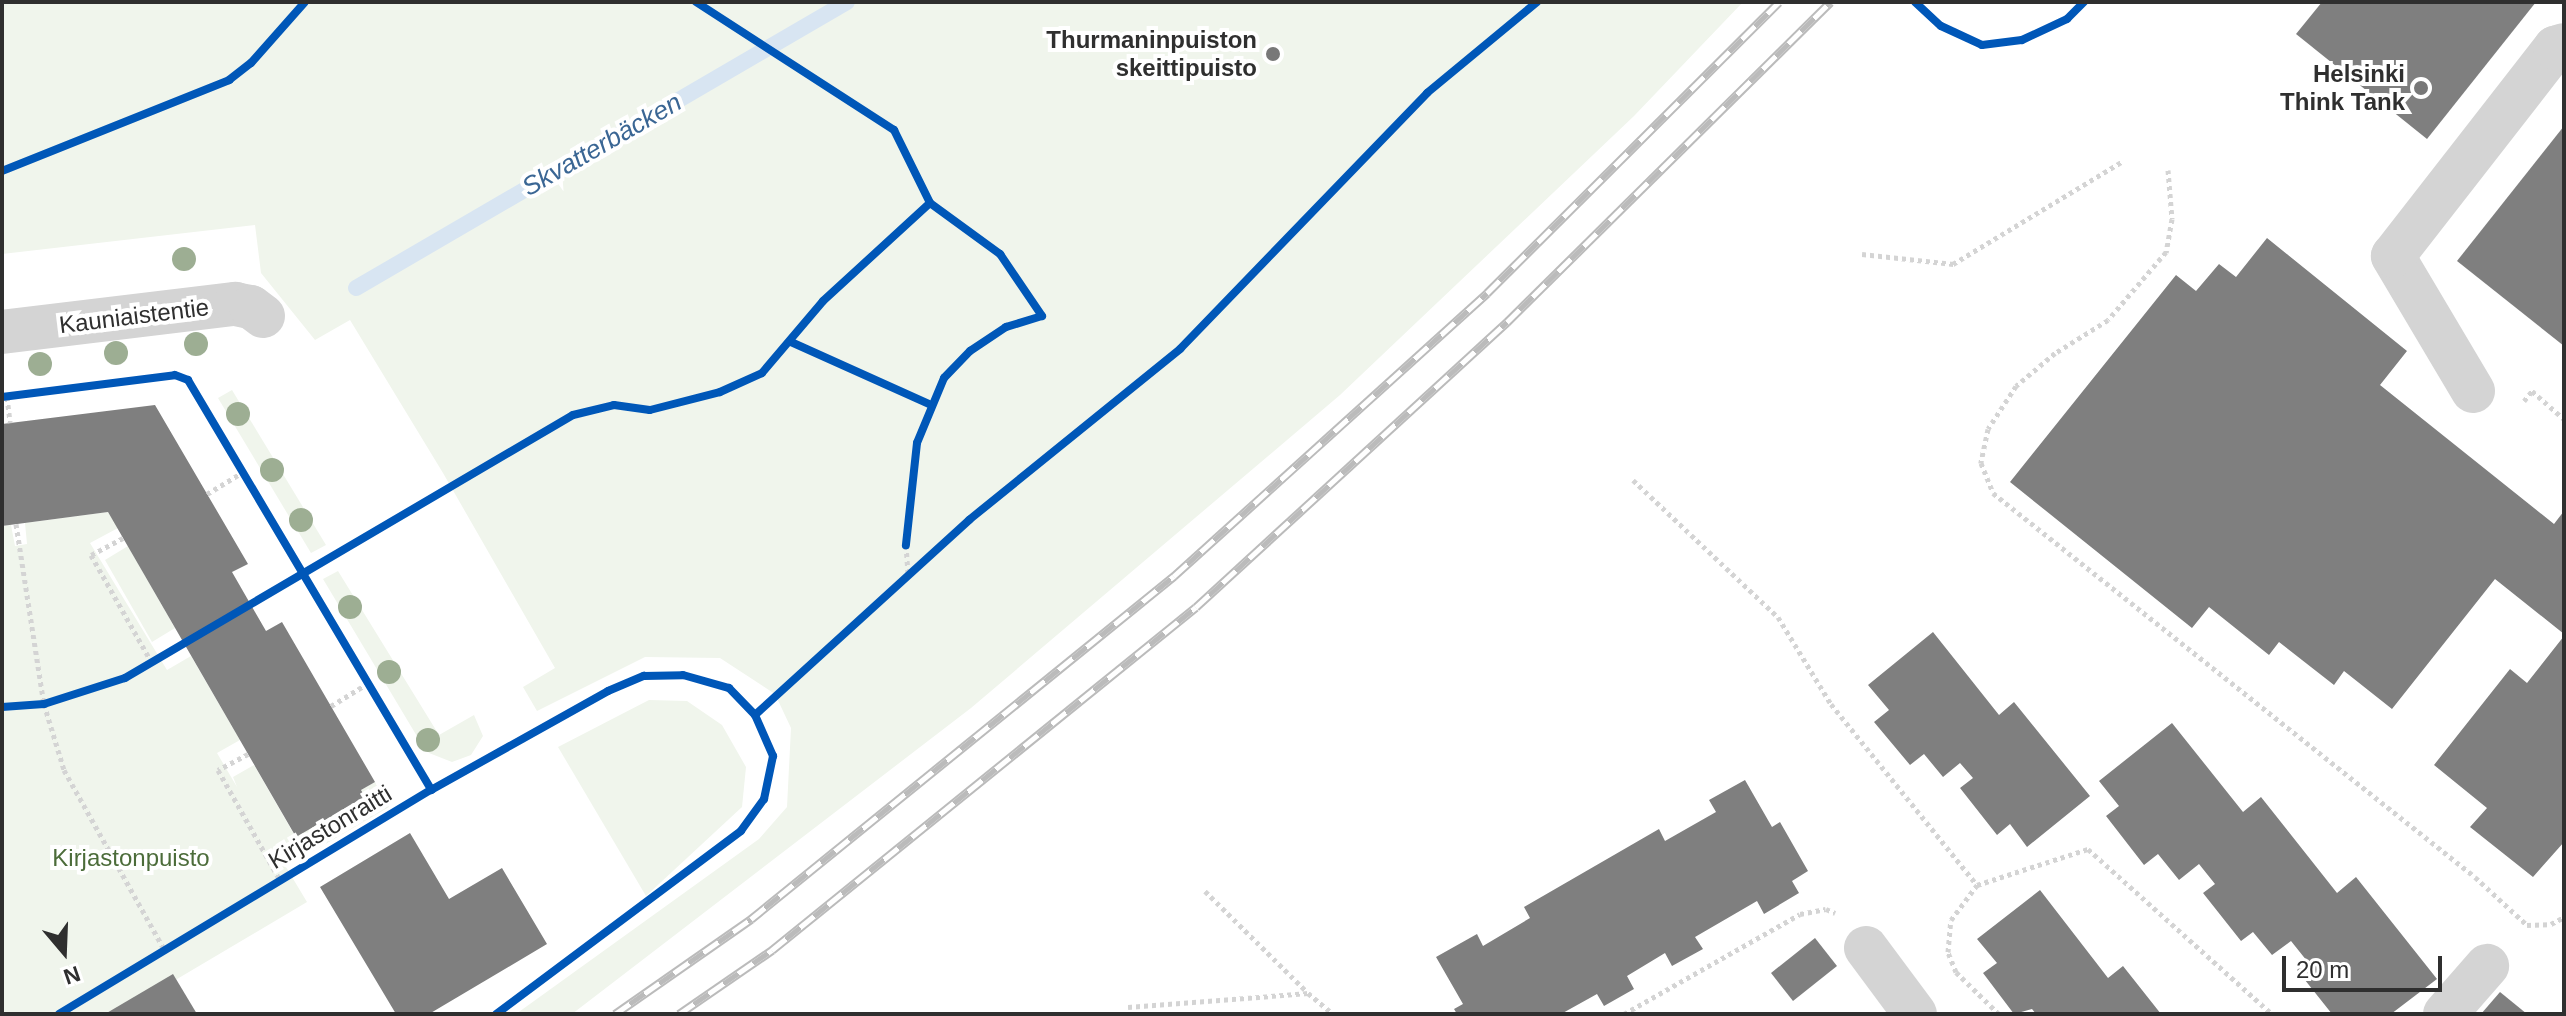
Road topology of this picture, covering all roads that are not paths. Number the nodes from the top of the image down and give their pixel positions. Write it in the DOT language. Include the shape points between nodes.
graph roads {
  1 [pos="2561,50"];
  2 [pos="263,316"];
  3 [pos="2,332"];
  4 [pos="2473,391"];
  5 [pos="1866,948"];
  6 [pos="2487,966"];
  7 [pos="1915,1014"];
  8 [pos="2445,1014"];
  1 -- 4 [label="street" via="2393,256"];
  2 -- 3 [label="street, Kauniaistentie" via="235,304"];
  5 -- 7 [label="street"];
  6 -- 8 [label="street"];
}
